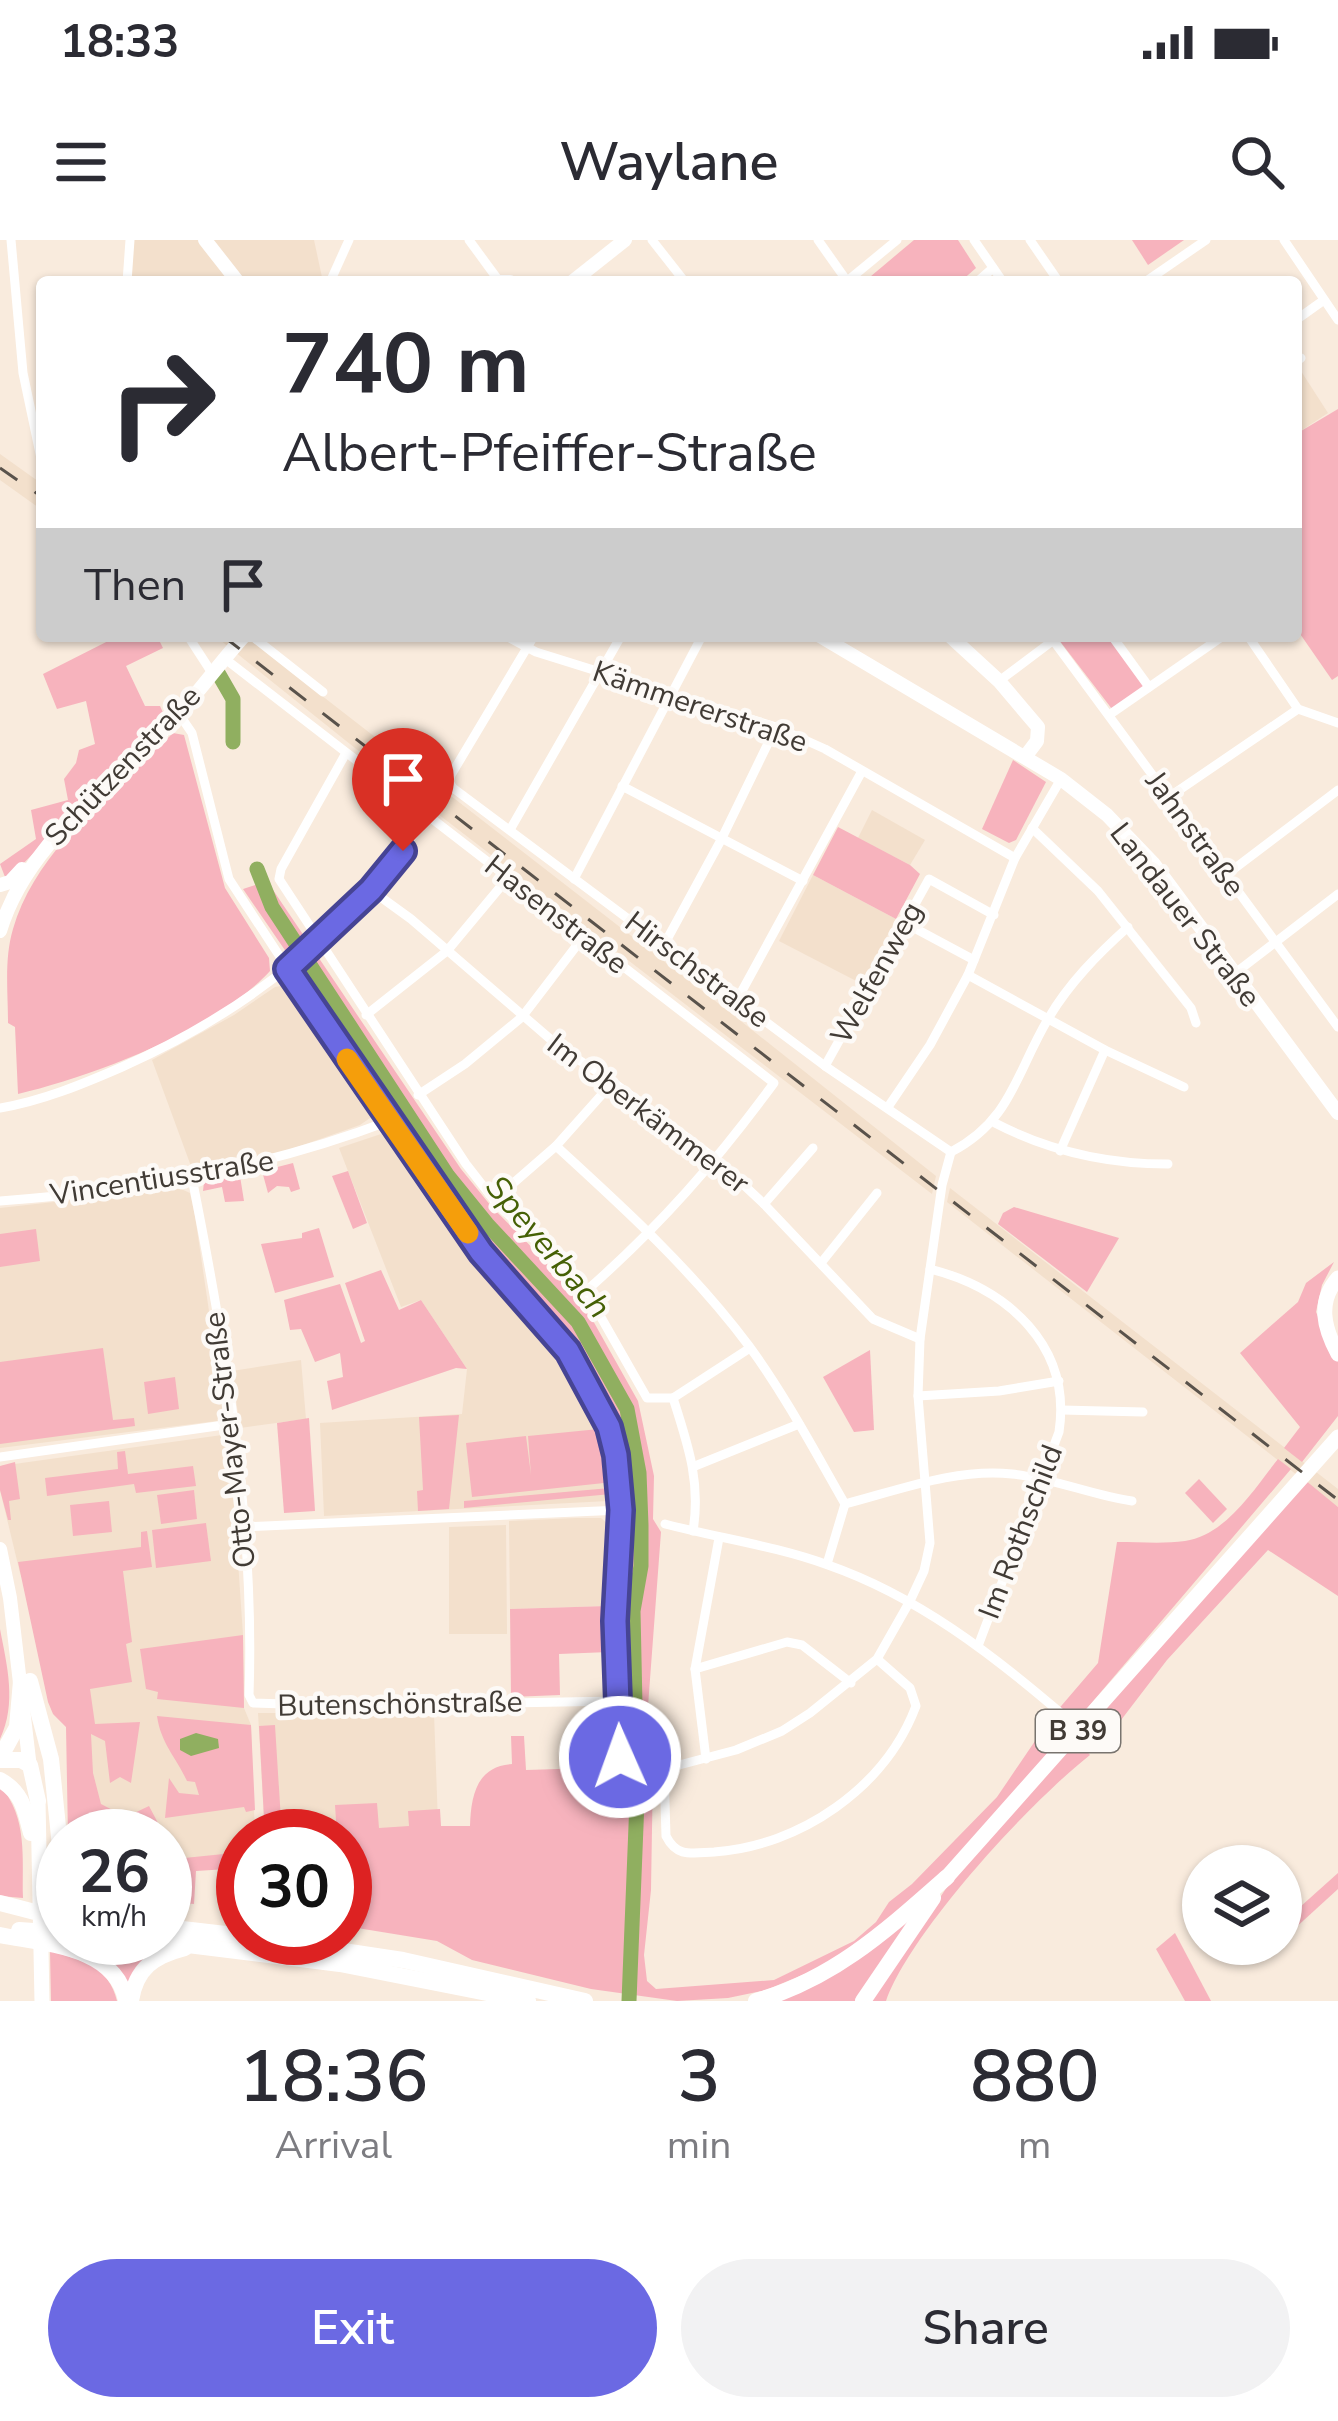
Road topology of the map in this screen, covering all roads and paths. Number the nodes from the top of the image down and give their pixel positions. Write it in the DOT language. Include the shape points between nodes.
graph roads {
  1 [pos="10,240"];
  2 [pos="130,240"];
  3 [pos="205,240"];
  4 [pos="349,240"];
  5 [pos="469,240"];
  6 [pos="625,240"];
  7 [pos="652,240"];
  8 [pos="818,240"];
  9 [pos="897,240"];
  10 [pos="974,240"];
  11 [pos="1030,240"];
  12 [pos="1206,240"];
  13 [pos="1305,240"];
  14 [pos="1287,245"];
  15 [pos="993,268"];
  16 [pos="128,276"];
  17 [pos="233,276"];
  18 [pos="333,276"];
  19 [pos="494,276"];
  20 [pos="580,276"];
  21 [pos="680,276"];
  22 [pos="843,276"];
  23 [pos="854,276"];
  24 [pos="984,276"];
  25 [pos="999,276"];
  26 [pos="1055,276"];
  27 [pos="1153,276"];
  28 [pos="1324,300"];
  29 [pos="1302,316"];
  30 [pos="1338,320"];
  31 [pos="36,435"];
  32 [pos="192,642"];
  33 [pos="241,642"];
  34 [pos="256,642"];
  35 [pos="515,642"];
  36 [pos="531,642"];
  37 [pos="618,642"];
  38 [pos="699,642"];
  39 [pos="830,642"];
  40 [pos="957,642"];
  41 [pos="1051,642"];
  42 [pos="1059,642"];
  43 [pos="1116,642"];
  44 [pos="1214,642"];
  45 [pos="1252,642"];
  46 [pos="526,649"];
  47 [pos="224,658"];
  48 [pos="212,673"];
  49 [pos="600,673"];
  50 [pos="999,681"];
  51 [pos="1150,687"];
  52 [pos="323,692"];
  53 [pos="669,694"];
  54 [pos="1298,710"];
  55 [pos="179,714"];
  56 [pos="1109,715"];
  57 [pos="1030,716"];
  58 [pos="1338,723"];
  59 [pos="776,727"];
  60 [pos="1040,735"];
  61 [pos="346,753"];
  62 [pos="1020,753"];
  63 [pos="1044,768"];
  64 [pos="862,771"];
  65 [pos="1061,779"];
  66 [pos="622,786"];
  67 [pos="1338,790"];
  68 [pos="1169,797"];
  69 [pos="429,814"];
  70 [pos="511,828"];
  71 [pos="1032,828"];
  72 [pos="722,840"];
  73 [pos="1016,858"];
  74 [pos="1226,875"];
  75 [pos="507,879"];
  76 [pos="574,879"];
  77 [pos="803,881"];
  78 [pos="371,890"];
  79 [pos="1338,894"];
  80 [pos="3,900"];
  81 [pos="994,915"];
  82 [pos="905,923"];
  83 [pos="1128,927"];
  84 [pos="0,931"];
  85 [pos="584,936"];
  86 [pos="1274,941"];
  87 [pos="664,943"];
  88 [pos="315,947"];
  89 [pos="447,951"];
  90 [pos="974,960"];
  91 [pos="287,969"];
  92 [pos="1234,974"];
  93 [pos="968,975"];
  94 [pos="737,1000"];
  95 [pos="1333,1010"];
  96 [pos="366,1015"];
  97 [pos="522,1018"];
  98 [pos="1048,1019"];
  99 [pos="1196,1023"];
  100 [pos="1338,1027"];
  101 [pos="1105,1050"];
  102 [pos="824,1066"];
  103 [pos="613,1082"];
  104 [pos="1184,1087"];
  105 [pos="418,1095"];
  106 [pos="0,1108"];
  107 [pos="888,1108"];
  108 [pos="1338,1113"];
  109 [pos="389,1121"];
  110 [pos="994,1123"];
  111 [pos="556,1146"];
  112 [pos="813,1148"];
  113 [pos="1060,1151"];
  114 [pos="951,1152"];
  115 [pos="717,1160"];
  116 [pos="1168,1164"];
  117 [pos="192,1178"];
  118 [pos="877,1193"];
  119 [pos="494,1200"];
  120 [pos="0,1202"];
  121 [pos="764,1204"];
  122 [pos="652,1234"];
  123 [pos="821,1263"];
  124 [pos="930,1269"];
  125 [pos="1338,1278"];
  126 [pos="586,1291"];
  127 [pos="1324,1311"];
  128 [pos="1338,1333"];
  129 [pos="920,1340"];
  130 [pos="750,1348"];
  131 [pos="1338,1354"];
  132 [pos="1059,1381"];
  133 [pos="918,1396"];
  134 [pos="674,1399"];
  135 [pos="1062,1410"];
  136 [pos="1142,1412"];
  137 [pos="231,1424"];
  138 [pos="799,1424"];
  139 [pos="1336,1437"];
  140 [pos="0,1457"];
  141 [pos="695,1466"];
  142 [pos="1042,1479"];
  143 [pos="924,1484"];
  144 [pos="1132,1501"];
  145 [pos="845,1504"];
  146 [pos="621,1510"];
  147 [pos="665,1524"];
  148 [pos="242,1527"];
  149 [pos="693,1532"];
  150 [pos="719,1538"];
  151 [pos="0,1549"];
  152 [pos="827,1564"];
  153 [pos="910,1601"];
  154 [pos="978,1646"];
  155 [pos="877,1659"];
  156 [pos="695,1669"];
  157 [pos="26,1681"];
  158 [pos="851,1683"];
  159 [pos="618,1701"];
  160 [pos="254,1702"];
  161 [pos="1063,1715"];
  162 [pos="0,1759"];
  163 [pos="706,1759"];
  164 [pos="30,1765"];
  165 [pos="0,1780"];
  166 [pos="621,1782"];
  167 [pos="38,1802"];
  168 [pos="38,1809"];
  169 [pos="56,1809"];
  170 [pos="31,1833"];
  171 [pos="947,1877"];
  172 [pos="36,1888"];
  173 [pos="0,1903"];
  174 [pos="36,1912"];
  175 [pos="0,1914"];
  176 [pos="36,1917"];
  177 [pos="0,1932"];
  178 [pos="36,1933"];
  179 [pos="192,1945"];
  180 [pos="198,1946"];
  181 [pos="372,1955"];
  182 [pos="37,1965"];
  183 [pos="556,1993"];
  184 [pos="508,1998"];
  185 [pos="605,2000"];
  186 [pos="38,2001"];
  187 [pos="128,2001"];
  188 [pos="528,2001"];
  189 [pos="586,2001"];
  190 [pos="756,2001"];
  191 [pos="863,2001"];
  1 -- 31 [label="street"];
  2 -- 16 [label="street"];
  3 -- 17 [label="main road"];
  4 -- 18 [label="street"];
  5 -- 19 [label="street"];
  6 -- 20 [label="main road"];
  7 -- 21 [label="street"];
  8 -- 22 [label="street"];
  9 -- 23 [label="street"];
  10 -- 15 [label="street"];
  11 -- 26 [label="street"];
  12 -- 27 [label="street"];
  13 -- 14 [label="street"];
  14 -- 28 [label="street"];
  15 -- 24 [label="street"];
  15 -- 25 [label="street"];
  28 -- 29 [label="street"];
  28 -- 30 [label="street"];
  32 -- 48 [label="street"];
  33 -- 47 [label="main road, Schützenstraße"];
  34 -- 52 [label="street"];
  35 -- 46 [label="street, Kämmererstraße"];
  36 -- 46 [label="street"];
  37 -- 49 [label="street"];
  38 -- 53 [label="street"];
  39 -- 62 [label="main road, Landauer Straße"];
  40 -- 50 [label="main road"];
  41 -- 50 [label="street"];
  42 -- 56 [label="street, Jahnstraße"];
  43 -- 51 [label="street"];
  44 -- 51 [label="street"];
  45 -- 54 [label="street"];
  46 -- 49 [label="street, Kämmererstraße"];
  46 -- 70 [label="street, Hirschstraße" via="448,782"];
  47 -- 48 [label="main road, Schützenstraße"];
  47 -- 61 [label="street, Hasenstraße"];
  48 -- 55 [label="main road, Schützenstraße"];
  49 -- 53 [label="street, Kämmererstraße"];
  49 -- 70 [label="street"];
  50 -- 57 [label="main road"];
  51 -- 56 [label="street"];
  53 -- 59 [label="street, Kämmererstraße"];
  53 -- 66 [label="street"];
  54 -- 58 [label="street"];
  54 -- 68 [label="street"];
  55 -- 80 [label="main road, Schützenstraße"];
  55 -- 91 [label="street" via="192,733 225,869"];
  56 -- 68 [label="street, Jahnstraße"];
  57 -- 60 [label="main road"];
  57 -- 62 [label="main road"];
  59 -- 64 [label="street, Kämmererstraße"];
  59 -- 72 [label="street"];
  60 -- 62 [label="main road"];
  60 -- 63 [label="main road"];
  61 -- 69 [label="street, Hasenstraße"];
  61 -- 88 [label="street" via="279,874"];
  62 -- 63 [label="main road, Landauer Straße"];
  63 -- 65 [label="main road, Landauer Straße"];
  64 -- 73 [label="street, Kämmererstraße"];
  64 -- 77 [label="street"];
  65 -- 71 [label="street"];
  65 -- 92 [label="main road, Landauer Straße" via="1153,863"];
  66 -- 72 [label="street"];
  66 -- 76 [label="street"];
  67 -- 74 [label="street"];
  68 -- 74 [label="street, Jahnstraße"];
  69 -- 75 [label="street, Hasenstraße"];
  69 -- 78 [label="street"];
  70 -- 76 [label="street, Hirschstraße"];
  71 -- 73 [label="street"];
  71 -- 83 [label="street"];
  72 -- 77 [label="street"];
  72 -- 87 [label="street"];
  73 -- 81 [label="street"];
  74 -- 86 [label="street, Jahnstraße"];
  75 -- 85 [label="street, Hasenstraße"];
  75 -- 89 [label="street"];
  76 -- 87 [label="street, Hirschstraße"];
  77 -- 94 [label="street"];
  78 -- 88 [label="street"];
  78 -- 89 [label="street, Im Oberkämmerer"];
  79 -- 86 [label="street"];
  80 -- 84 [label="main road, Schützenstraße"];
  81 -- 82 [label="street, Welfenweg" via="929,879"];
  81 -- 90 [label="street"];
  82 -- 90 [label="street"];
  82 -- 102 [label="street, Welfenweg"];
  83 -- 98 [label="street" via="1093,958"];
  83 -- 99 [label="street"];
  85 -- 97 [label="street"];
  85 -- 115 [label="street, Hasenstraße" via="774,1083"];
  86 -- 92 [label="street"];
  86 -- 95 [label="street, Jahnstraße"];
  87 -- 94 [label="street, Hirschstraße"];
  88 -- 91 [label="street"];
  88 -- 96 [label="street"];
  89 -- 96 [label="street"];
  89 -- 97 [label="street, Im Oberkämmerer"];
  90 -- 93 [label="street"];
  91 -- 106 [label="street" via="148,1056"];
  91 -- 109 [label="street"];
  92 -- 108 [label="main road, Landauer Straße"];
  93 -- 98 [label="street"];
  93 -- 107 [label="street"];
  94 -- 102 [label="street, Hirschstraße"];
  95 -- 100 [label="street, Jahnstraße"];
  96 -- 105 [label="street"];
  97 -- 103 [label="street, Im Oberkämmerer"];
  97 -- 105 [label="street"];
  98 -- 101 [label="street"];
  98 -- 110 [label="street"];
  101 -- 104 [label="street"];
  101 -- 113 [label="street"];
  102 -- 107 [label="street, Hirschstraße"];
  103 -- 111 [label="street"];
  103 -- 115 [label="street, Im Oberkämmerer"];
  105 -- 119 [label="street"];
  107 -- 114 [label="street, Hirschstraße"];
  109 -- 117 [label="street, Vincentiusstraße" via="302,1153"];
  109 -- 146 [label="street" via="481,1252 579,1368 609,1427"];
  110 -- 113 [label="street"];
  110 -- 114 [label="street"];
  111 -- 119 [label="street"];
  111 -- 122 [label="street"];
  112 -- 121 [label="street"];
  113 -- 116 [label="street"];
  114 -- 124 [label="street"];
  115 -- 121 [label="street, Im Oberkämmerer"];
  115 -- 122 [label="street"];
  117 -- 120 [label="street, Vincentiusstraße"];
  117 -- 137 [label="street, Otto-Mayer-Straße"];
  118 -- 123 [label="street"];
  119 -- 126 [label="street"];
  121 -- 123 [label="street, Im Oberkämmerer"];
  122 -- 126 [label="street"];
  122 -- 130 [label="street"];
  123 -- 129 [label="street, Im Oberkämmerer" via="873,1319"];
  124 -- 129 [label="street"];
  124 -- 132 [label="street, Im Rothschild" via="988,1290 1030,1324"];
  125 -- 127 [label="main road"];
  126 -- 134 [label="street" via="647,1398"];
  127 -- 128 [label="main road"];
  127 -- 131 [label="main road"];
  129 -- 133 [label="street"];
  130 -- 134 [label="street"];
  130 -- 138 [label="street"];
  132 -- 133 [label="street"];
  132 -- 135 [label="street, Im Rothschild"];
  133 -- 143 [label="street"];
  134 -- 141 [label="street"];
  135 -- 136 [label="street"];
  135 -- 142 [label="street, Im Rothschild"];
  137 -- 140 [label="street"];
  137 -- 148 [label="street, Otto-Mayer-Straße"];
  138 -- 141 [label="street"];
  138 -- 145 [label="street"];
  139 -- 171 [label="main road, B 39"];
  141 -- 149 [label="street"];
  142 -- 143 [label="street" via="990,1472"];
  142 -- 144 [label="street"];
  142 -- 154 [label="street, Im Rothschild"];
  143 -- 145 [label="street"];
  143 -- 153 [label="street" via="930,1544"];
  145 -- 152 [label="street"];
  146 -- 148 [label="street"];
  146 -- 159 [label="street"];
  147 -- 149 [label="street"];
  148 -- 160 [label="street, Otto-Mayer-Straße"];
  149 -- 150 [label="street"];
  150 -- 152 [label="street"];
  150 -- 156 [label="street"];
  151 -- 157 [label="main road"];
  152 -- 153 [label="street"];
  153 -- 154 [label="street"];
  153 -- 155 [label="street"];
  154 -- 161 [label="street"];
  155 -- 158 [label="street"];
  155 -- 163 [label="street" via="914,1694 911,1719 852,1796 792,1834 733,1851 677,1851 666,1836 664,1769"];
  156 -- 158 [label="street" via="787,1642"];
  156 -- 163 [label="street"];
  157 -- 162 [label="highway" via="17,1727"];
  157 -- 164 [label="main road"];
  157 -- 167 [label="main road"];
  157 -- 169 [label="highway" via="51,1759"];
  158 -- 163 [label="street" via="782,1730"];
  159 -- 160 [label="street, Butenschönstraße"];
  159 -- 166 [label="street"];
  162 -- 164 [label="highway"];
  164 -- 167 [label="highway"];
  164 -- 170 [label="main road"];
  165 -- 170 [label="highway" via="22,1801"];
  167 -- 168 [label="main road"];
  170 -- 172 [label="main road"];
  171 -- 190 [label="highway, B 39" via="848,1960"];
  171 -- 191 [label="highway, B 39"];
  173 -- 174 [label="highway"];
  175 -- 176 [label="highway"];
  177 -- 178 [label="highway"];
  177 -- 187 [label="highway" via="90,1957 118,1978"];
  179 -- 180 [label="highway"];
  180 -- 184 [label="highway"];
  180 -- 187 [label="highway" via="147,1964"];
  181 -- 183 [label="highway"];
  182 -- 186 [label="main road"];
  183 -- 185 [label="highway"];
  183 -- 189 [label="highway"];
  184 -- 188 [label="highway"];
}
